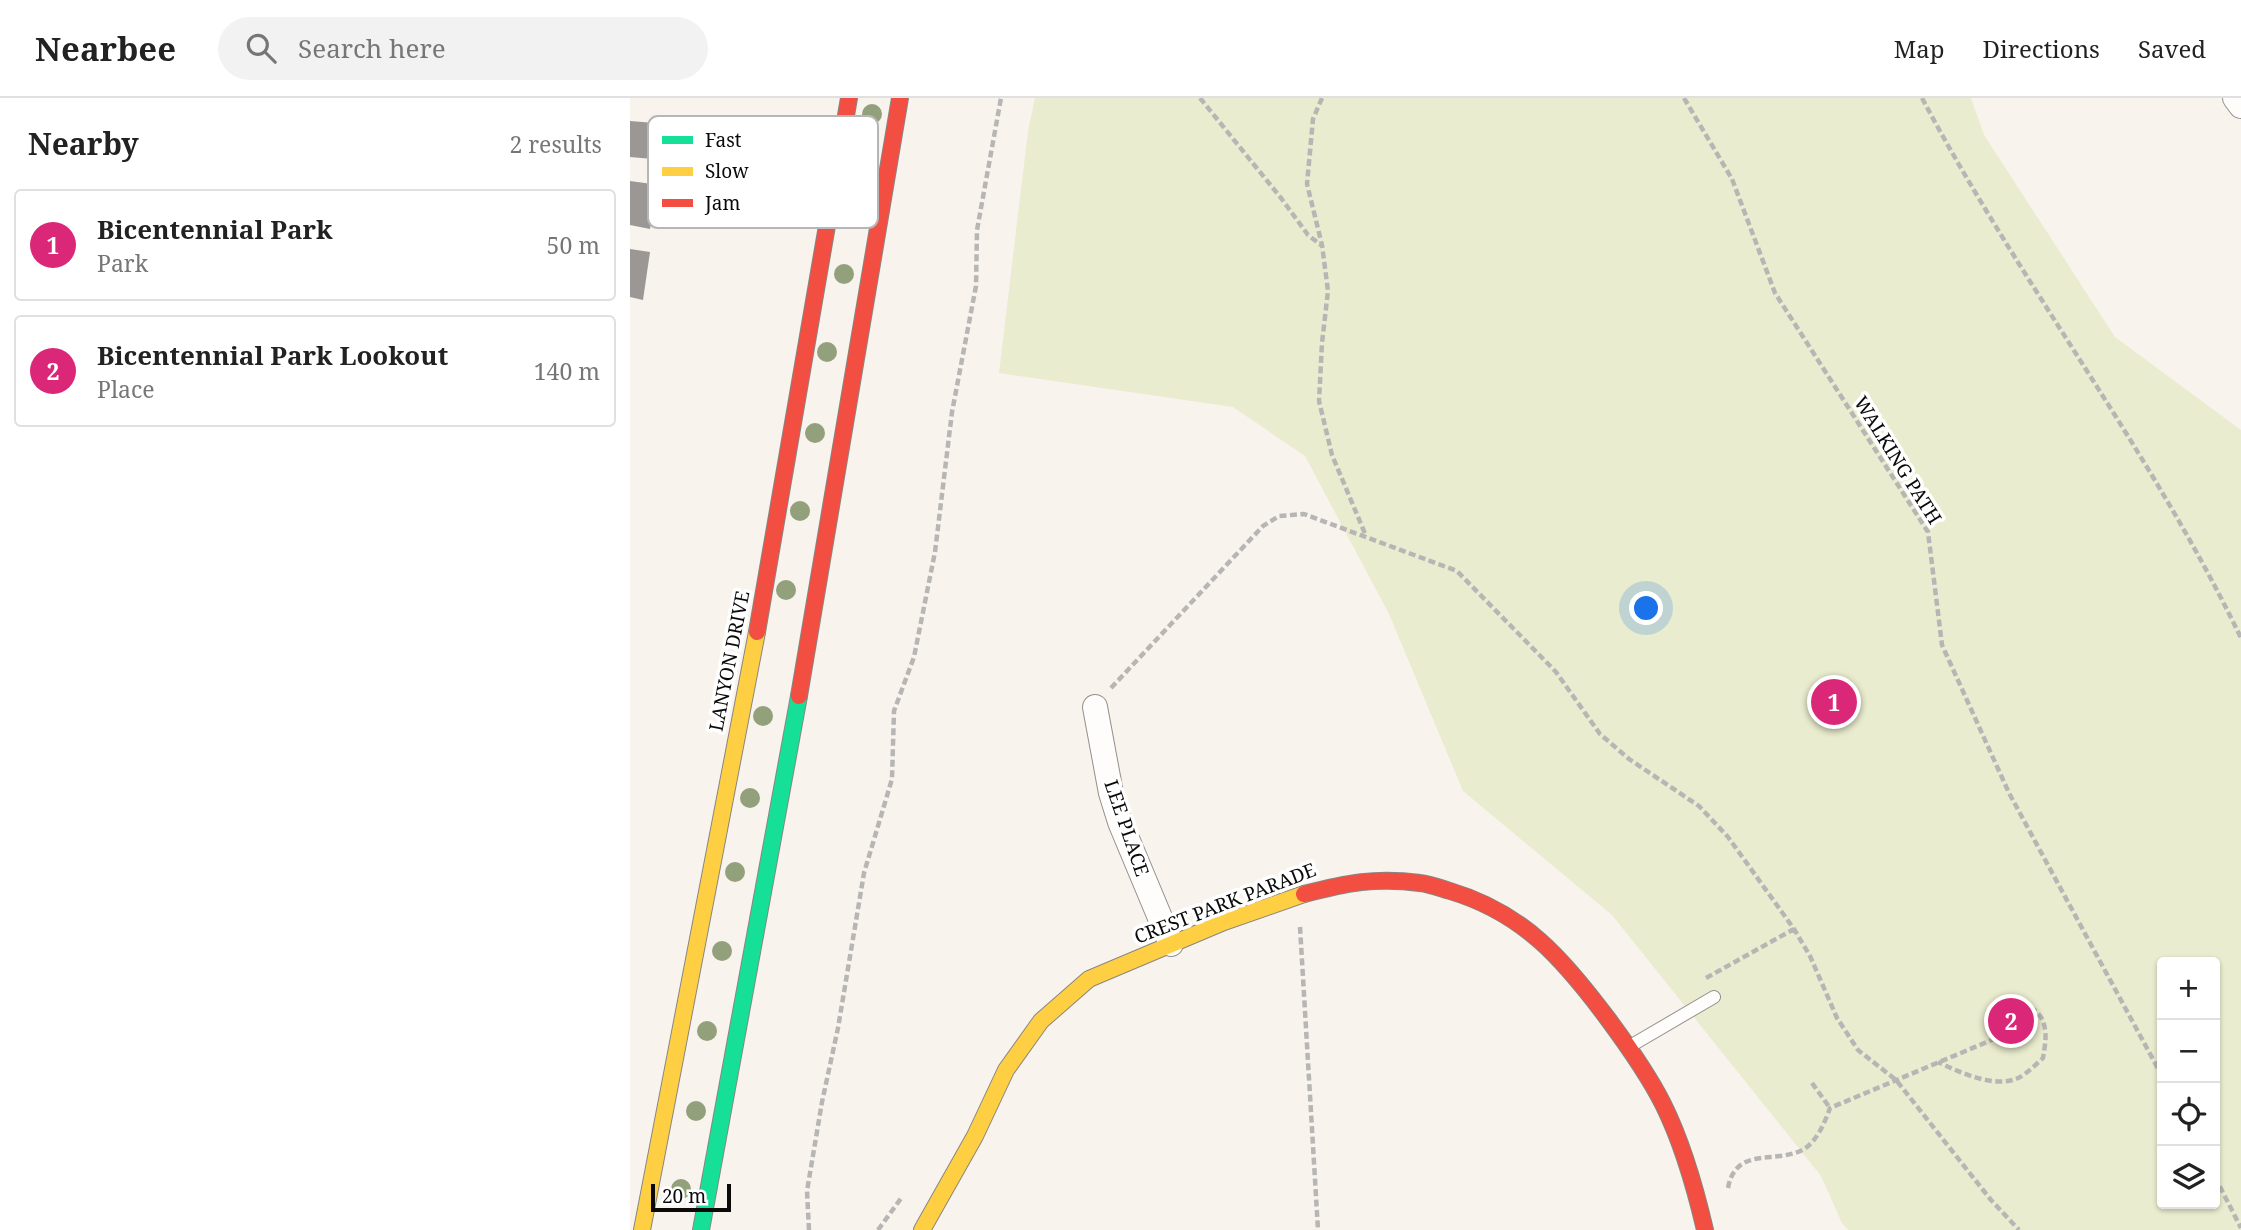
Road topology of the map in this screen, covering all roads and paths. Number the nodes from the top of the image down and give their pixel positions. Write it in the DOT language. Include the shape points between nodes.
graph roads {
  1 [pos="849,98"];
  2 [pos="900,98"];
  3 [pos="1001,98"];
  4 [pos="1200,98"];
  5 [pos="1322,98"];
  6 [pos="1684,98"];
  7 [pos="1922,98"];
  8 [pos="2235,98"];
  9 [pos="2241,106"];
  10 [pos="846,116"];
  11 [pos="827,228"];
  12 [pos="1322,245"];
  13 [pos="1366,536"];
  14 [pos="2241,638"];
  15 [pos="1094,707"];
  16 [pos="1296,896"];
  17 [pos="1794,929"];
  18 [pos="1171,944"];
  19 [pos="1765,947"];
  20 [pos="1714,997"];
  21 [pos="1629,1047"];
  22 [pos="1938,1062"];
  23 [pos="2157,1067"];
  24 [pos="1896,1080"];
  25 [pos="1812,1083"];
  26 [pos="1830,1108"];
  27 [pos="2220,1187"];
  28 [pos="1727,1193"];
  29 [pos="2241,1228"];
  30 [pos="642,1230"];
  31 [pos="701,1230"];
  32 [pos="809,1230"];
  33 [pos="922,1230"];
  34 [pos="1318,1230"];
  35 [pos="1705,1230"];
  36 [pos="2019,1230"];
  1 -- 10 [label="main road, LANYON DRIVE"];
  2 -- 31 [label="main road" via="865,318"];
  3 -- 32 [label="path" via="977,230 976,286 952,412 935,552 914,657 894,711 892,779 863,873 807,1191"];
  4 -- 12 [label="path" via="1308,235"];
  5 -- 12 [label="path" via="1313,119 1307,184"];
  6 -- 23 [label="path, WALKING PATH" via="1732,179 1775,293 1928,532 1942,645 2009,793"];
  7 -- 14 [label="path" via="1953,156 2208,569"];
  8 -- 9 [label="street"];
  11 -- 30 [label="main road, LANYON DRIVE" via="757,630"];
  12 -- 13 [label="path" via="1328,291 1319,401 1332,455"];
  13 -- 15 [label="path" via="1304,514 1279,516 1263,526"];
  13 -- 17 [label="path" via="1457,571 1556,672 1600,734 1699,806 1728,837"];
  15 -- 18 [label="street, LEE PLACE" via="1120,822"];
  16 -- 18 [label="main road, CREST PARK PARADE"];
  16 -- 21 [label="main road, CREST PARK PARADE" via="1355,881 1391,880 1423,883 1476,899 1524,926 1566,965"];
  16 -- 34 [label="path"];
  17 -- 19 [label="path"];
  17 -- 24 [label="path" via="1836,1018 1858,1050"];
  18 -- 33 [label="main road, CREST PARK PARADE" via="1090,979 1041,1021 1006,1070"];
  20 -- 21 [label="lane"];
  21 -- 35 [label="main road, CREST PARK PARADE" via="1668,1116 1692,1176"];
  22 -- 22 [label="path" via="1994,1039 1988,1026 1994,1012 2012,1002 2028,1006 2042,1017 2046,1036 2043,1058 2017,1079 1968,1076"];
  22 -- 24 [label="path"];
  24 -- 26 [label="path"];
  24 -- 36 [label="path"];
  25 -- 26 [label="path"];
  26 -- 28 [label="path" via="1816,1138 1804,1149 1782,1157 1754,1158 1730,1178"];
  27 -- 29 [label="path"];
}
